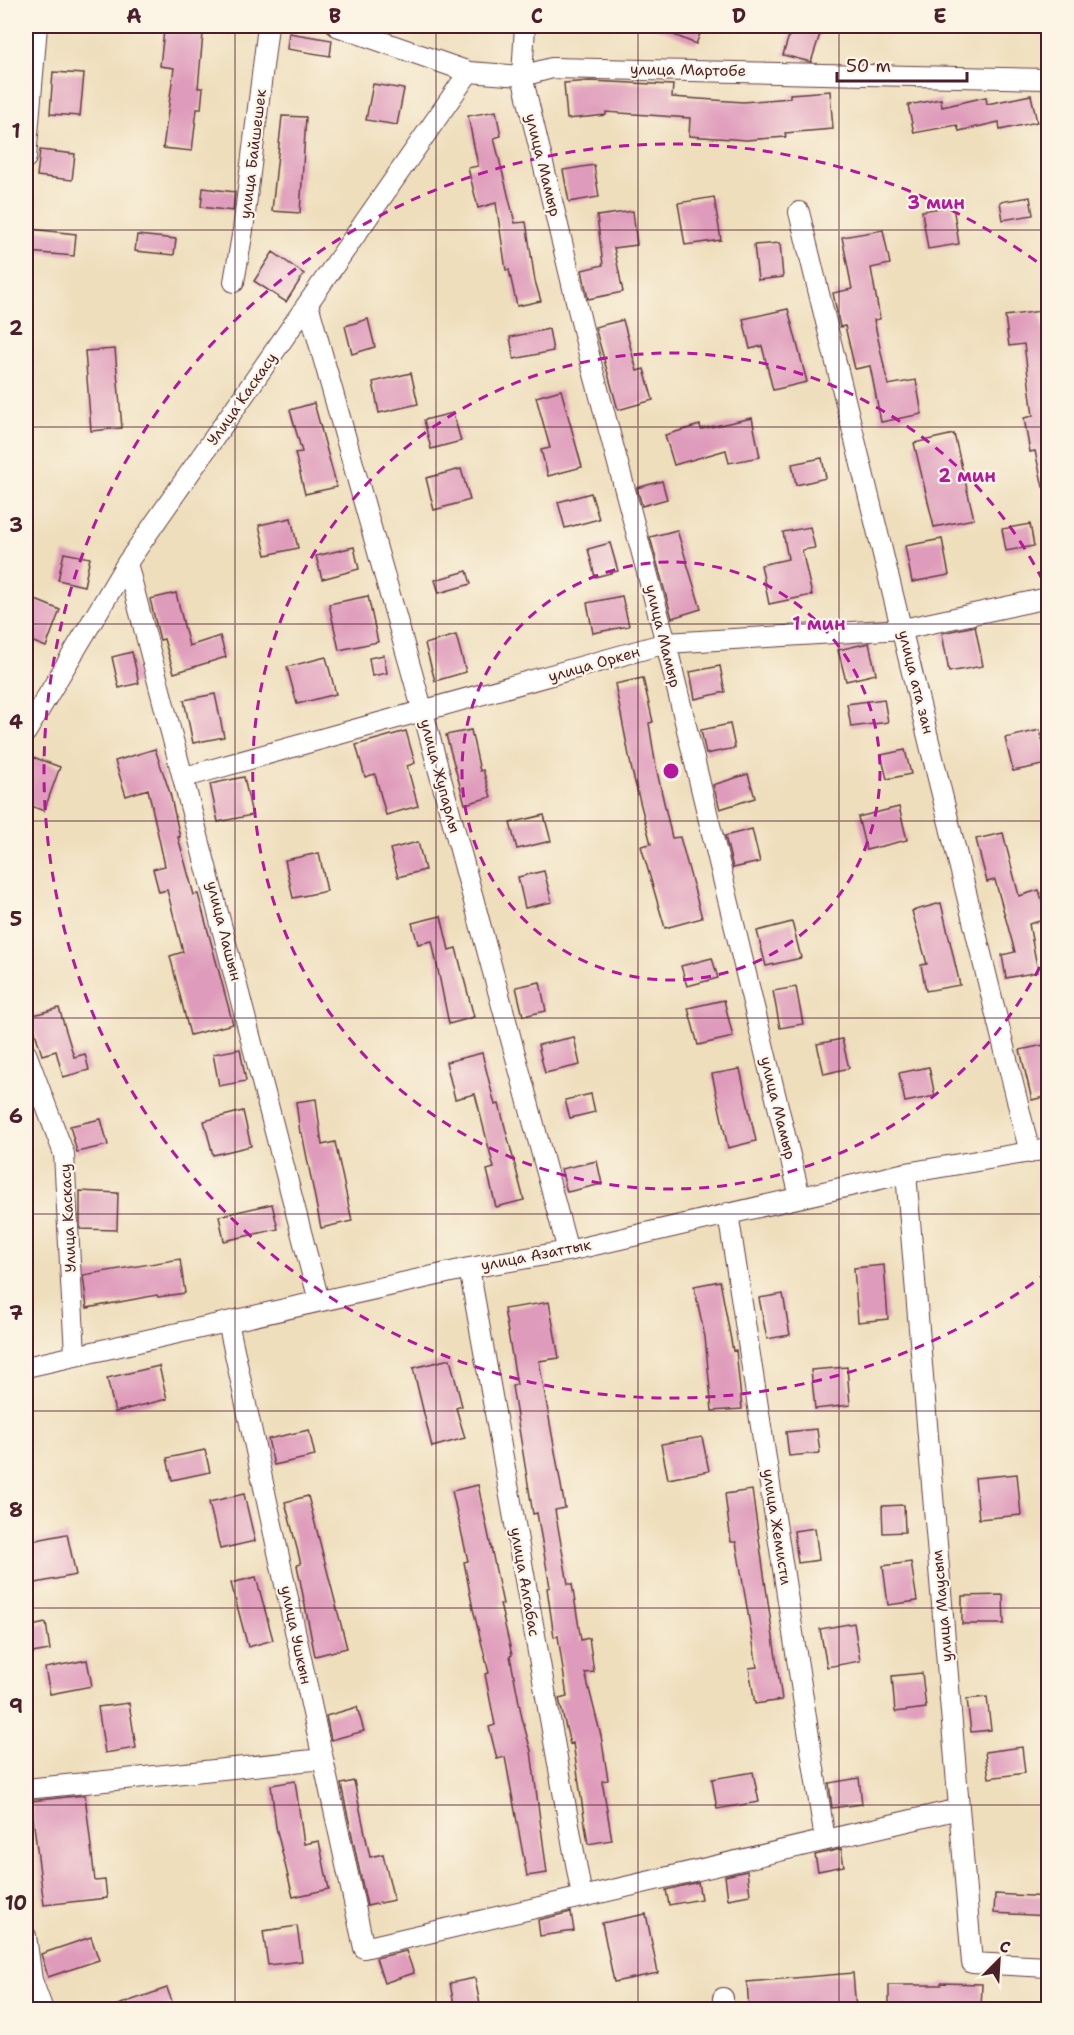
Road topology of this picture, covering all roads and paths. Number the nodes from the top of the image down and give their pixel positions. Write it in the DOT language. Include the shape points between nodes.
graph roads {
  1 [pos="37,26"];
  2 [pos="268,26"];
  3 [pos="337,26"];
  4 [pos="525,26"];
  5 [pos="469,72"];
  6 [pos="522,76"];
  7 [pos="1048,79"];
  8 [pos="26,158"];
  9 [pos="799,212"];
  10 [pos="234,282"];
  11 [pos="308,304"];
  12 [pos="127,563"];
  13 [pos="1048,598"];
  14 [pos="903,629"];
  15 [pos="666,643"];
  16 [pos="423,712"];
  17 [pos="26,732"];
  18 [pos="184,777"];
  19 [pos="26,1053"];
  20 [pos="1039,1151"];
  21 [pos="906,1173"];
  22 [pos="800,1197"];
  23 [pos="728,1213"];
  24 [pos="568,1251"];
  25 [pos="469,1268"];
  26 [pos="319,1301"];
  27 [pos="228,1322"];
  28 [pos="75,1354"];
  29 [pos="26,1366"];
  30 [pos="323,1760"];
  31 [pos="26,1789"];
  32 [pos="959,1809"];
  33 [pos="825,1840"];
  34 [pos="582,1897"];
  35 [pos="26,1936"];
  36 [pos="1048,1967"];
  37 [pos="43,2010"];
  1 -- 8 [label="street"];
  2 -- 10 [label="street, улица Байшешек"];
  3 -- 5 [label="street, улица Мартобе"];
  4 -- 6 [label="street"];
  5 -- 6 [label="street, улица Мартобе"];
  5 -- 11 [label="street, Улица Каскасу"];
  6 -- 7 [label="street, улица Мартобе" via="552,68"];
  6 -- 15 [label="street, улица Мамыр" via="591,363"];
  9 -- 14 [label="street, улица ата зан"];
  11 -- 12 [label="street, Улица Каскасу"];
  11 -- 16 [label="street, улица Жупарлы"];
  12 -- 17 [label="street, Улица Каскасу"];
  12 -- 18 [label="street, улица Лашын"];
  13 -- 14 [label="street, улица Оркен"];
  14 -- 15 [label="street, улица Оркен"];
  14 -- 20 [label="street, улица ата зан"];
  15 -- 16 [label="street, улица Оркен"];
  15 -- 22 [label="street, улица Мамыр"];
  16 -- 18 [label="street, улица Оркен"];
  16 -- 24 [label="street, улица Жупарлы"];
  18 -- 26 [label="street, улица Лашын"];
  19 -- 28 [label="street, Улица Каскасу" via="64,1154"];
  20 -- 21 [label="street, улица Азаттык"];
  21 -- 22 [label="street, улица Азаттык"];
  21 -- 32 [label="street, улица Маусым"];
  22 -- 23 [label="street, улица Азаттык"];
  23 -- 24 [label="street, улица Азаттык"];
  23 -- 33 [label="street, улица Жемисти"];
  24 -- 25 [label="street, улица Азаттык"];
  25 -- 26 [label="street, улица Азаттык"];
  25 -- 34 [label="street, улица Алгабас"];
  26 -- 27 [label="street, улица Азаттык"];
  27 -- 28 [label="street, улица Азаттык"];
  27 -- 30 [label="street, улица Ушкын"];
  28 -- 29 [label="street, улица Азаттык"];
  30 -- 31 [label="street"];
  30 -- 34 [label="street, улица Ушкын" via="364,1947"];
  32 -- 33 [label="street"];
  32 -- 36 [label="street, улица Маусым" via="972,1963"];
  33 -- 34 [label="street"];
  35 -- 37 [label="street" via="32,1980"];
}
